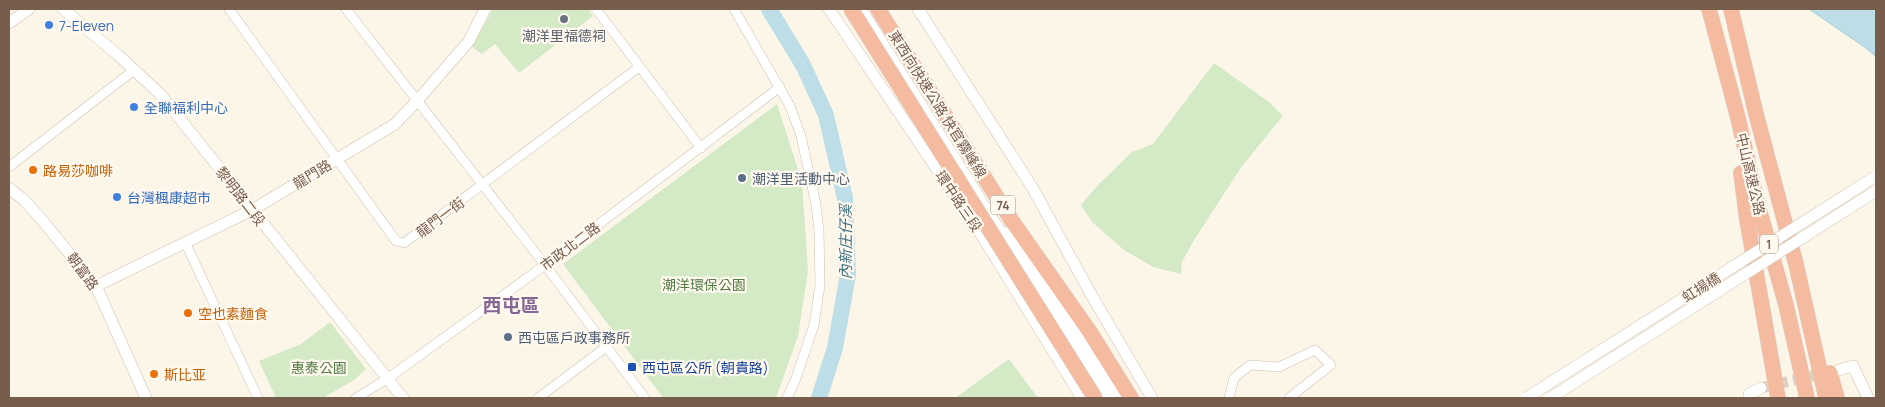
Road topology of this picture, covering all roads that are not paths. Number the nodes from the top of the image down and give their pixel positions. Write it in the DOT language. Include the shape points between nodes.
graph roads {
  1 [pos="29,9"];
  2 [pos="63,9"];
  3 [pos="228,9"];
  4 [pos="346,9"];
  5 [pos="485,9"];
  6 [pos="596,9"];
  7 [pos="734,9"];
  8 [pos="829,9"];
  9 [pos="839,9"];
  10 [pos="851,9"];
  11 [pos="862,9"];
  12 [pos="870,9"];
  13 [pos="878,9"];
  14 [pos="890,9"];
  15 [pos="918,9"];
  16 [pos="1709,9"];
  17 [pos="1731,9"];
  18 [pos="9,24"];
  19 [pos="877,34"];
  20 [pos="855,46"];
  21 [pos="639,68"];
  22 [pos="134,70"];
  23 [pos="780,88"];
  24 [pos="1731,90"];
  25 [pos="418,101"];
  26 [pos="701,148"];
  27 [pos="336,159"];
  28 [pos="9,168"];
  29 [pos="1876,176"];
  30 [pos="483,185"];
  31 [pos="9,188"];
  32 [pos="1876,191"];
  33 [pos="252,210"];
  34 [pos="1012,221"];
  35 [pos="989,227"];
  36 [pos="186,242"];
  37 [pos="1796,264"];
  38 [pos="545,265"];
  39 [pos="96,286"];
  40 [pos="606,347"];
  41 [pos="1839,370"];
  42 [pos="387,379"];
  43 [pos="1761,388"];
  44 [pos="146,398"];
  45 [pos="258,398"];
  46 [pos="356,398"];
  47 [pos="402,398"];
  48 [pos="538,398"];
  49 [pos="645,398"];
  50 [pos="787,398"];
  51 [pos="1082,398"];
  52 [pos="1095,398"];
  53 [pos="1105,398"];
  54 [pos="1116,398"];
  55 [pos="1131,398"];
  56 [pos="1152,398"];
  57 [pos="1229,398"];
  58 [pos="1289,398"];
  59 [pos="1526,398"];
  60 [pos="1550,398"];
  61 [pos="1749,398"];
  62 [pos="1778,398"];
  63 [pos="1807,398"];
  64 [pos="1826,398"];
  65 [pos="1837,398"];
  66 [pos="1868,398"];
  1 -- 18 [label="street"];
  2 -- 22 [label="street, 黎明路二段"];
  3 -- 27 [label="street, 龍門一街"];
  4 -- 25 [label="street"];
  5 -- 25 [label="street, 龍門路" via="469,41"];
  6 -- 21 [label="street"];
  7 -- 23 [label="street"];
  8 -- 20 [label="street, 環中路三段"];
  9 -- 35 [label="highway" via="951,182 976,218"];
  10 -- 35 [label="highway, 東西向快速公路 快官霧峰線 / 74, bridge"];
  11 -- 19 [label="street, 環中路三段"];
  12 -- 54 [label="street, 環中路三段"];
  13 -- 34 [label="highway, 東西向快速公路 快官霧峰線 / 74"];
  14 -- 34 [label="highway" via="992,177"];
  15 -- 56 [label="street" via="1032,187"];
  16 -- 24 [label="highway, 中山高速公路 / 1"];
  17 -- 37 [label="highway, 中山高速公路 / 1"];
  19 -- 20 [label="street"];
  19 -- 53 [label="street, 環中路三段"];
  20 -- 51 [label="street, 環中路三段" via="984,239"];
  21 -- 26 [label="street"];
  21 -- 30 [label="street, 龍門一街"];
  22 -- 28 [label="street"];
  22 -- 33 [label="street, 黎明路二段" via="180,117"];
  23 -- 26 [label="street, 市政北二路"];
  23 -- 50 [label="street" via="801,136 816,205 820,261 814,325"];
  24 -- 62 [label="highway" via="1747,220"];
  24 -- 63 [label="highway, 中山高速公路 / 1" via="1756,202 1786,306"];
  25 -- 27 [label="street, 龍門路" via="395,124"];
  25 -- 30 [label="street"];
  26 -- 38 [label="street, 市政北二路"];
  27 -- 30 [label="street, 龍門一街" via="396,241 404,243"];
  27 -- 33 [label="street, 龍門路"];
  29 -- 59 [label="street, 虹揚橋, bridge"];
  30 -- 38 [label="street"];
  31 -- 39 [label="street, 朝富路" via="42,220"];
  32 -- 60 [label="street, 虹揚橋, bridge"];
  33 -- 36 [label="street, 龍門路"];
  33 -- 42 [label="street, 黎明路二段"];
  34 -- 55 [label="highway, 東西向快速公路 快官霧峰線 / 74" via="1090,332"];
  35 -- 52 [label="highway, 東西向快速公路 快官霧峰線 / 74, bridge"];
  36 -- 39 [label="street, 龍門路"];
  36 -- 45 [label="street"];
  37 -- 64 [label="highway, 中山高速公路 / 1"];
  37 -- 65 [label="highway"];
  38 -- 40 [label="street"];
  38 -- 42 [label="street, 市政北二路"];
  39 -- 44 [label="street, 朝富路"];
  40 -- 48 [label="street"];
  40 -- 49 [label="street"];
  41 -- 66 [label="street" via="1853,366"];
  42 -- 46 [label="street, 市政北二路"];
  42 -- 47 [label="street, 黎明路二段"];
  43 -- 61 [label="street" via="1749,394"];
  57 -- 58 [label="street" via="1234,378 1250,364 1279,367 1315,350 1330,364"];
}
